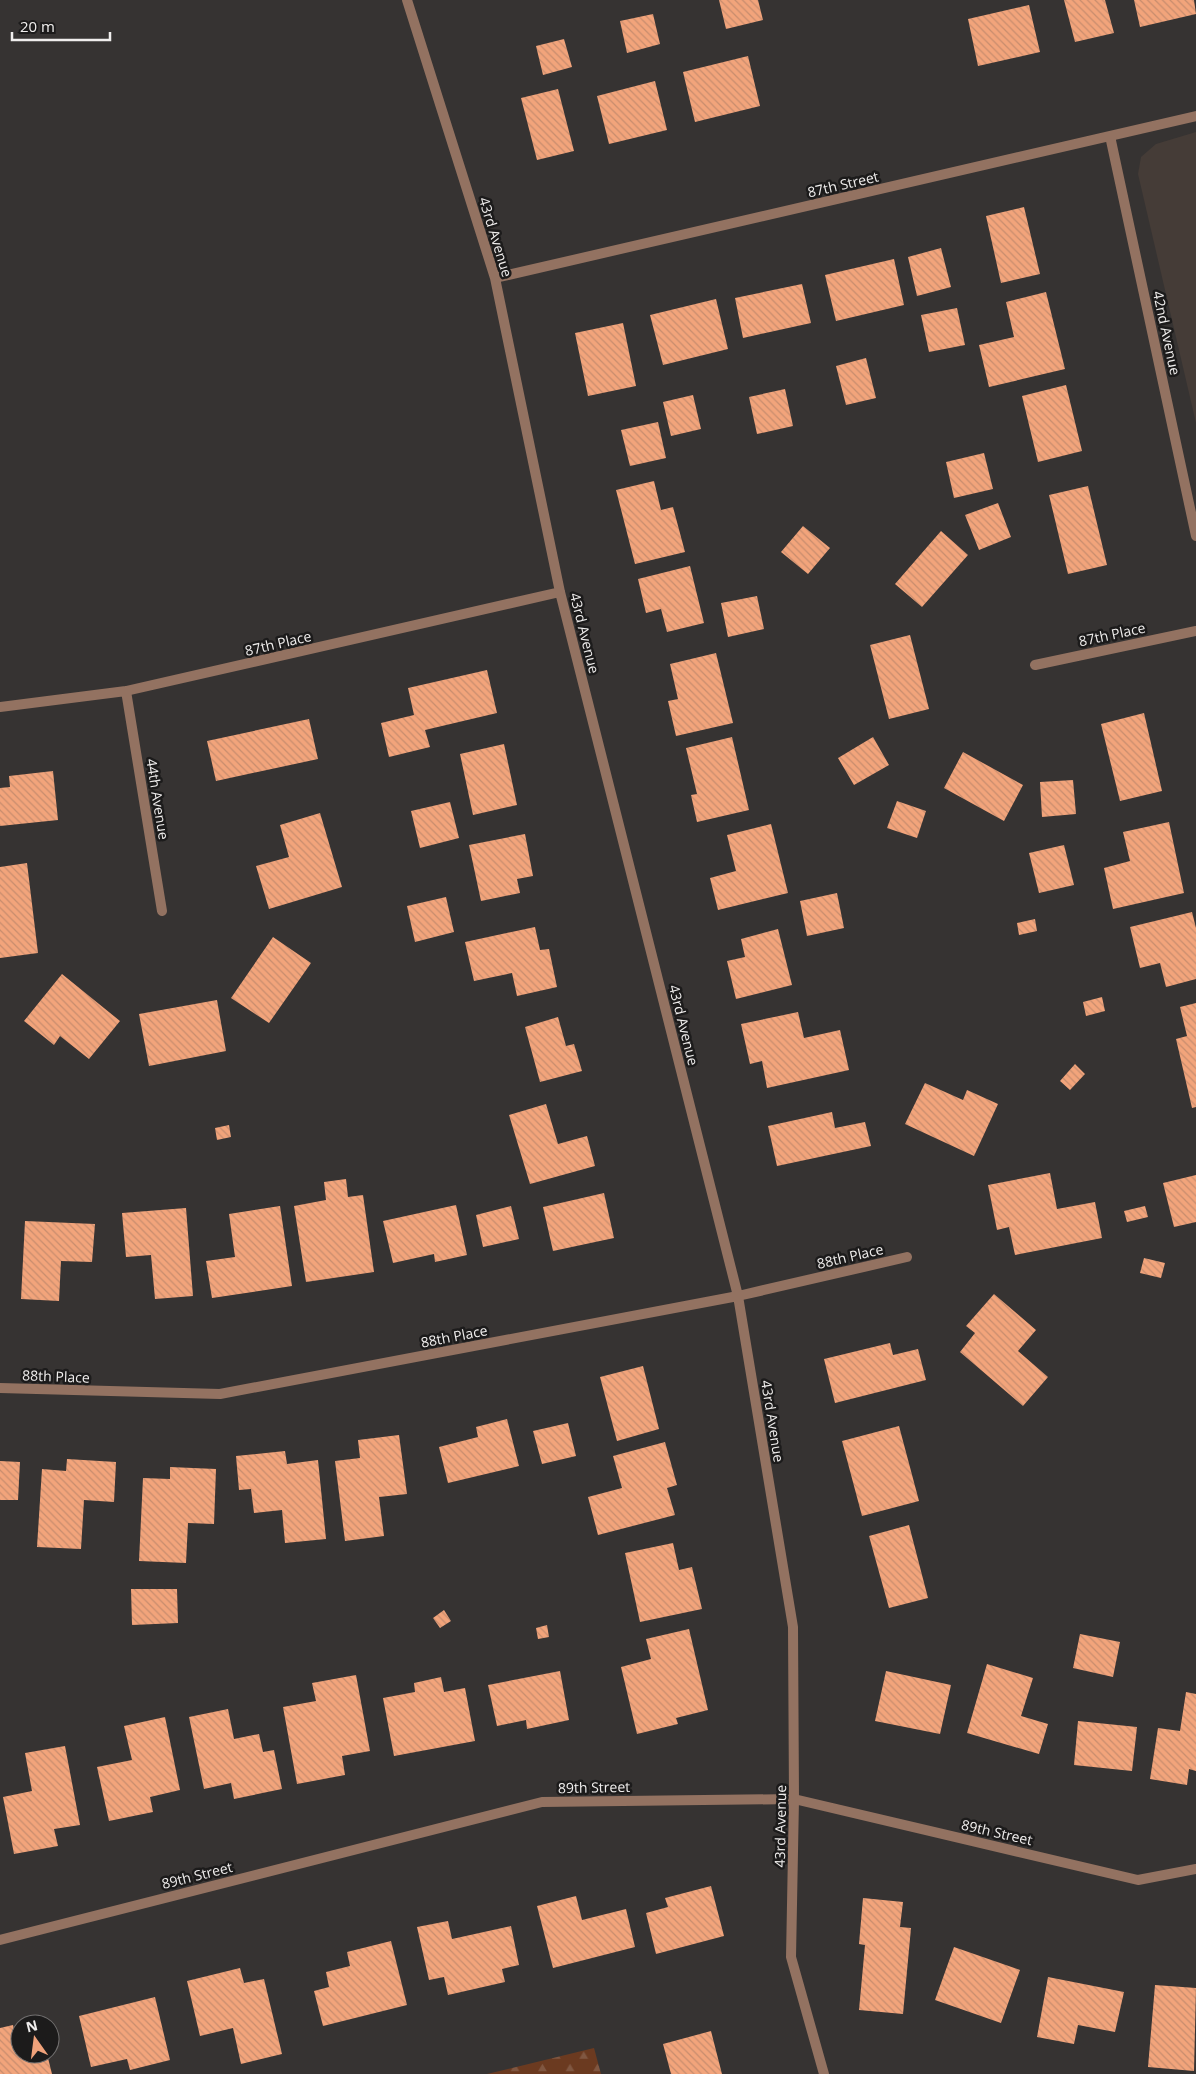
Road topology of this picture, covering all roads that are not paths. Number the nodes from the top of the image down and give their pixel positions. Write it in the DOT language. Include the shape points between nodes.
graph roads {
  1 [pos="407,0"];
  2 [pos="1196,116"];
  3 [pos="1110,136"];
  4 [pos="495,278"];
  5 [pos="1196,536"];
  6 [pos="560,592"];
  7 [pos="1196,631"];
  8 [pos="1035,665"];
  9 [pos="126,692"];
  10 [pos="0,707"];
  11 [pos="162,911"];
  12 [pos="907,1258"];
  13 [pos="738,1296"];
  14 [pos="0,1388"];
  15 [pos="794,1798"];
  16 [pos="1196,1869"];
  17 [pos="0,1940"];
  18 [pos="824,2074"];
  1 -- 4 [label="street, 43rd Avenue"];
  2 -- 3 [label="street, 87th Street"];
  3 -- 4 [label="street, 87th Street"];
  3 -- 5 [label="street, 42nd Avenue"];
  4 -- 6 [label="street, 43rd Avenue"];
  6 -- 9 [label="street, 87th Place"];
  6 -- 13 [label="street, 43rd Avenue"];
  7 -- 8 [label="street, 87th Place"];
  9 -- 10 [label="street, 87th Place"];
  9 -- 11 [label="street, 44th Avenue"];
  12 -- 13 [label="street, 88th Place"];
  13 -- 14 [label="street, 88th Place" via="220,1394"];
  13 -- 15 [label="street, 43rd Avenue" via="793,1627"];
  15 -- 16 [label="street, 89th Street" via="1138,1880"];
  15 -- 17 [label="street, 89th Street" via="542,1802"];
  15 -- 18 [label="street, 43rd Avenue" via="791,1957"];
}
